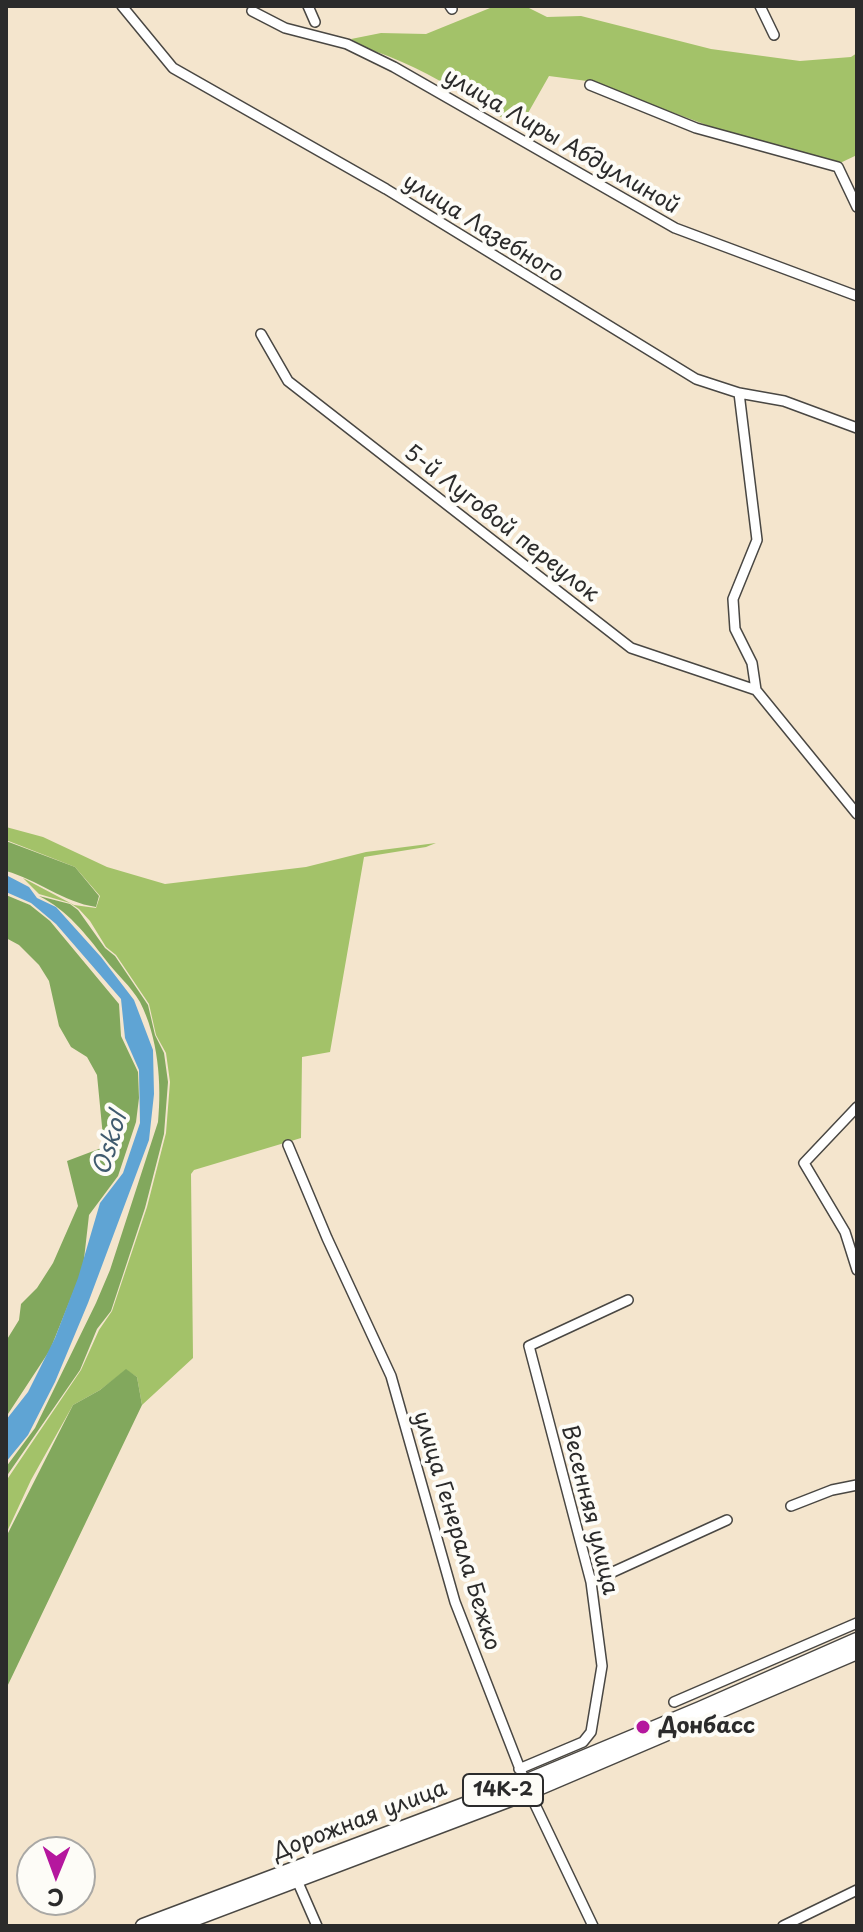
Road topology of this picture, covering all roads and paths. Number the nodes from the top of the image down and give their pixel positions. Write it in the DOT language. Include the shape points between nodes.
graph roads {
  1 [pos="122,6"];
  2 [pos="308,6"];
  3 [pos="760,6"];
  4 [pos="252,11"];
  5 [pos="315,22"];
  6 [pos="774,35"];
  7 [pos="590,85"];
  8 [pos="857,207"];
  9 [pos="857,296"];
  10 [pos="261,334"];
  11 [pos="739,393"];
  12 [pos="857,428"];
  13 [pos="756,690"];
  14 [pos="857,814"];
  15 [pos="857,1107"];
  16 [pos="288,1145"];
  17 [pos="857,1270"];
  18 [pos="628,1300"];
  19 [pos="857,1485"];
  20 [pos="791,1506"];
  21 [pos="727,1520"];
  22 [pos="591,1582"];
  23 [pos="857,1623"];
  24 [pos="857,1640"];
  25 [pos="857,1652"];
  26 [pos="674,1702"];
  27 [pos="524,1781"];
  28 [pos="295,1875"];
  29 [pos="857,1890"];
  30 [pos="143,1926"];
  31 [pos="175,1926"];
  32 [pos="317,1926"];
  33 [pos="593,1926"];
  34 [pos="783,1926"];
  1 -- 11 [label="street, улица Лазебного" via="173,68 386,189 696,379"];
  2 -- 5 [label="street"];
  3 -- 6 [label="street"];
  4 -- 9 [label="street, улица Лиры Абдуллиной" via="285,28 347,44 394,67 675,228"];
  7 -- 8 [label="street" via="696,128 838,167"];
  10 -- 13 [label="street, 5-й Луговой переулок" via="288,381 631,648"];
  11 -- 12 [label="street, улица Лазебного" via="784,401"];
  11 -- 13 [label="street" via="757,540 733,599 735,629 752,663"];
  13 -- 14 [label="street"];
  15 -- 17 [label="street" via="804,1163 845,1232"];
  16 -- 27 [label="street, улица Генерала Бежко" via="391,1376 455,1602"];
  18 -- 22 [label="street, Весенняя улица" via="529,1346"];
  19 -- 20 [label="street"];
  21 -- 22 [label="street"];
  22 -- 27 [label="street, Весенняя улица" via="602,1666 591,1732"];
  23 -- 26 [label="street"];
  24 -- 27 [label="main road, Дорожная улица / 14К-2"];
  25 -- 27 [label="main road, Дорожная улица / 14К-2"];
  27 -- 28 [label="main road, Дорожная улица / 14К-2"];
  27 -- 33 [label="street, улица Генерала Бежко"];
  28 -- 30 [label="main road, Дорожная улица / 14К-2"];
  28 -- 31 [label="main road, Дорожная улица / 14К-2"];
  28 -- 32 [label="street"];
  29 -- 34 [label="street"];
}
